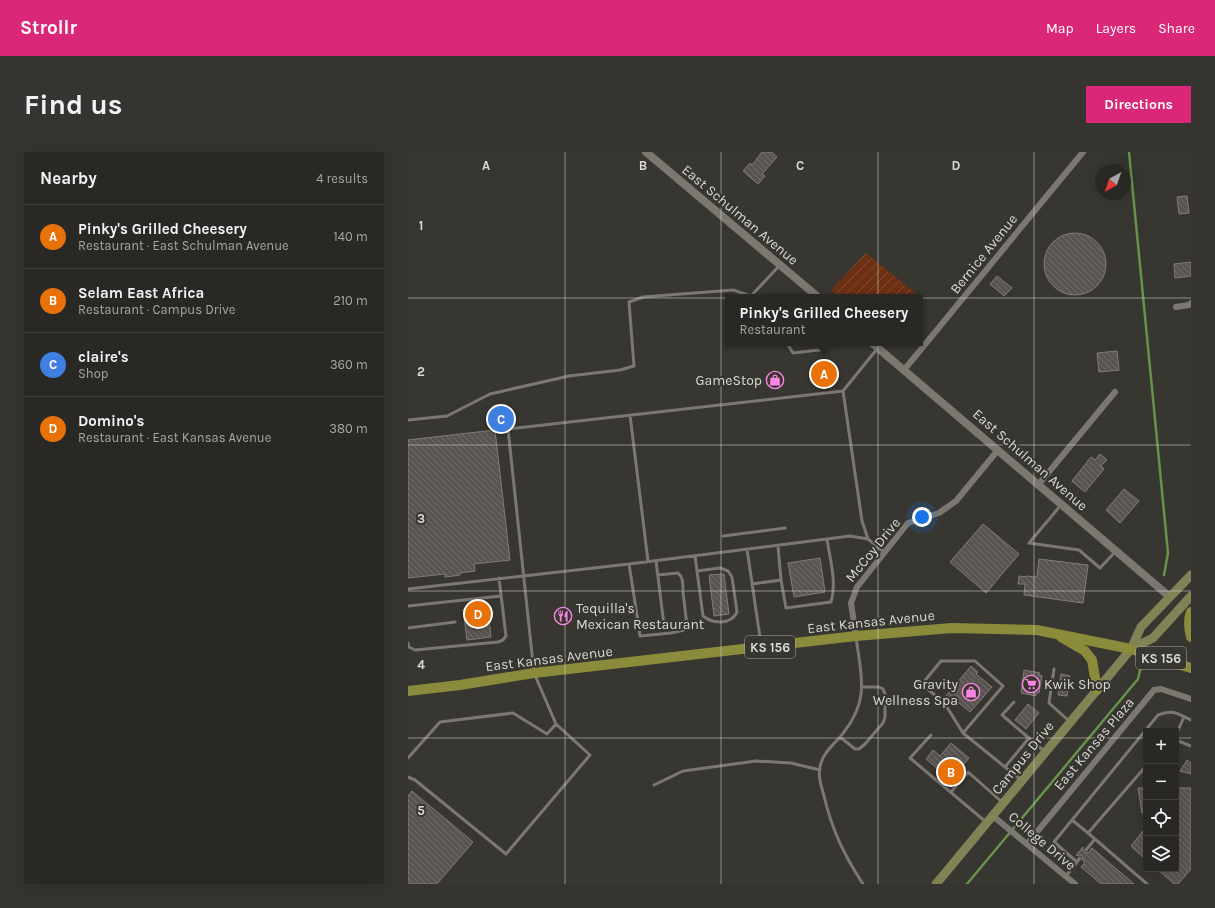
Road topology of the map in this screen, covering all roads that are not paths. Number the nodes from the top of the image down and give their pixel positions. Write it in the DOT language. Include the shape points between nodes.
graph roads {
  1 [pos="646,152"];
  2 [pos="1083,152"];
  3 [pos="780,265"];
  4 [pos="743,294"];
  5 [pos="754,294"];
  6 [pos="814,294"];
  7 [pos="1191,303"];
  8 [pos="1176,307"];
  9 [pos="789,346"];
  10 [pos="874,346"];
  11 [pos="876,346"];
  12 [pos="827,349"];
  13 [pos="904,370"];
  14 [pos="843,391"];
  15 [pos="1115,392"];
  16 [pos="630,415"];
  17 [pos="408,420"];
  18 [pos="998,450"];
  19 [pos="1038,485"];
  20 [pos="1061,505"];
  21 [pos="785,528"];
  22 [pos="723,536"];
  23 [pos="827,539"];
  24 [pos="868,540"];
  25 [pos="778,546"];
  26 [pos="747,549"];
  27 [pos="1116,551"];
  28 [pos="884,552"];
  29 [pos="695,556"];
  30 [pos="656,561"];
  31 [pos="648,562"];
  32 [pos="629,564"];
  33 [pos="697,571"];
  34 [pos="658,575"];
  35 [pos="1191,575"];
  36 [pos="524,576"];
  37 [pos="499,578"];
  38 [pos="781,580"];
  39 [pos="752,584"];
  40 [pos="408,589"];
  41 [pos="501,596"];
  42 [pos="1191,596"];
  43 [pos="1170,597"];
  44 [pos="408,606"];
  45 [pos="1191,612"];
  46 [pos="455,622"];
  47 [pos="408,628"];
  48 [pos="639,628"];
  49 [pos="1056,634"];
  50 [pos="856,636"];
  51 [pos="1191,637"];
  52 [pos="408,643"];
  53 [pos="761,648"];
  54 [pos="1131,649"];
  55 [pos="1191,668"];
  56 [pos="1054,669"];
  57 [pos="534,673"];
  58 [pos="863,687"];
  59 [pos="1097,690"];
  60 [pos="408,691"];
  61 [pos="1191,699"];
  62 [pos="1014,702"];
  63 [pos="1184,717"];
  64 [pos="1191,720"];
  65 [pos="1071,722"];
  66 [pos="556,724"];
  67 [pos="1179,728"];
  68 [pos="963,733"];
  69 [pos="931,735"];
  70 [pos="840,737"];
  71 [pos="1029,738"];
  72 [pos="1179,741"];
  73 [pos="1191,746"];
  74 [pos="1045,753"];
  75 [pos="408,758"];
  76 [pos="1005,767"];
  77 [pos="1143,769"];
  78 [pos="820,770"];
  79 [pos="408,777"];
  80 [pos="1022,781"];
  81 [pos="654,785"];
  82 [pos="951,792"];
  83 [pos="1004,803"];
  84 [pos="994,816"];
  85 [pos="1072,820"];
  86 [pos="987,823"];
  87 [pos="1088,833"];
  88 [pos="1095,839"];
  89 [pos="1027,844"];
  90 [pos="1086,850"];
  91 [pos="1080,858"];
  92 [pos="1077,862"];
  93 [pos="1066,876"];
  94 [pos="863,884"];
  95 [pos="936,884"];
  96 [pos="1075,884"];
  97 [pos="1147,884"];
  1 -- 3 [label="street, East Schulman Avenue"];
  2 -- 13 [label="street, Bernice Avenue"];
  3 -- 5 [label="lane"];
  3 -- 6 [label="street, East Schulman Avenue"];
  4 -- 17 [label="lane" via="733,290 643,297 628,302 634,366 569,376 490,394 447,416"];
  7 -- 8 [label="street"];
  9 -- 12 [label="lane" via="793,353"];
  10 -- 14 [label="lane"];
  11 -- 13 [label="street, East Schulman Avenue"];
  13 -- 18 [label="street, East Schulman Avenue"];
  14 -- 16 [label="lane"];
  14 -- 24 [label="lane" via="862,521"];
  15 -- 19 [label="street"];
  16 -- 31 [label="lane"];
  16 -- 36 [label="lane" via="508,429"];
  18 -- 19 [label="street, East Schulman Avenue"];
  18 -- 28 [label="street, McCoy Drive" via="956,501 939,513 908,523"];
  19 -- 20 [label="street, East Schulman Avenue"];
  20 -- 27 [label="street, East Schulman Avenue"];
  20 -- 27 [label="lane" via="1029,543 1079,550 1100,568"];
  21 -- 22 [label="lane"];
  23 -- 24 [label="lane" via="850,536"];
  23 -- 25 [label="lane"];
  23 -- 38 [label="lane" via="833,578 831,602 786,608"];
  24 -- 28 [label="lane"];
  25 -- 26 [label="lane"];
  25 -- 38 [label="lane"];
  26 -- 29 [label="lane"];
  26 -- 39 [label="lane"];
  27 -- 43 [label="street, East Schulman Avenue"];
  28 -- 50 [label="street, McCoy Drive" via="857,587 851,603"];
  29 -- 30 [label="lane"];
  29 -- 33 [label="lane"];
  30 -- 31 [label="lane"];
  30 -- 34 [label="lane"];
  31 -- 32 [label="lane"];
  32 -- 36 [label="lane"];
  32 -- 48 [label="lane"];
  33 -- 33 [label="lane" via="703,616 709,621 730,620 736,612 732,576 720,568"];
  34 -- 48 [label="lane" via="664,625"];
  34 -- 48 [label="lane" via="681,575 687,626 684,630 671,633 640,636"];
  35 -- 43 [label="main road, Campus Drive"];
  36 -- 37 [label="lane"];
  36 -- 57 [label="lane"];
  37 -- 40 [label="lane"];
  37 -- 41 [label="lane"];
  38 -- 39 [label="lane"];
  39 -- 53 [label="lane"];
  41 -- 44 [label="lane"];
  41 -- 52 [label="lane" via="506,636 503,640 415,650 409,647"];
  42 -- 54 [label="main road, Campus Drive" via="1153,638"];
  43 -- 54 [label="main road, Campus Drive" via="1141,627"];
  45 -- 51 [label="main road"];
  46 -- 47 [label="lane"];
  49 -- 50 [label="main road, East Kansas Avenue / KS 156" via="1037,630 952,628"];
  49 -- 54 [label="main road, East Kansas Avenue / KS 156"];
  49 -- 59 [label="main road" via="1085,651 1092,660"];
  50 -- 53 [label="main road, East Kansas Avenue / KS 156"];
  50 -- 58 [label="lane"];
  53 -- 57 [label="main road, East Kansas Avenue / KS 156"];
  54 -- 55 [label="main road, East Kansas Avenue / KS 156"];
  54 -- 59 [label="main road, Campus Drive"];
  56 -- 65 [label="lane" via="1049,703"];
  57 -- 60 [label="main road, East Kansas Avenue / KS 156"];
  57 -- 66 [label="lane"];
  58 -- 70 [label="lane" via="859,707"];
  58 -- 70 [label="lane" via="883,689 883,723 859,749 855,749"];
  59 -- 65 [label="main road, Campus Drive"];
  61 -- 89 [label="street, East Kansas Plaza" via="1161,689 1154,690"];
  62 -- 71 [label="lane" via="1002,715"];
  63 -- 64 [label="lane"];
  63 -- 67 [label="lane"];
  63 -- 85 [label="lane" via="1172,712 1158,716"];
  65 -- 74 [label="main road, Campus Drive"];
  66 -- 75 [label="lane" via="547,734 513,713 440,722"];
  66 -- 79 [label="lane" via="590,755 506,854"];
  68 -- 68 [label="lane" via="946,704 922,684 941,661 975,661 1003,686"];
  68 -- 76 [label="lane"];
  69 -- 82 [label="lane" via="910,758"];
  70 -- 78 [label="lane" via="821,762"];
  71 -- 74 [label="lane"];
  71 -- 76 [label="lane"];
  72 -- 73 [label="lane"];
  74 -- 80 [label="main road, Campus Drive"];
  76 -- 80 [label="lane"];
  77 -- 87 [label="lane"];
  78 -- 81 [label="lane" via="792,763 756,761 683,771"];
  78 -- 94 [label="lane" via="819,777 827,809 838,842"];
  80 -- 83 [label="main road, Campus Drive"];
  82 -- 83 [label="lane" via="968,772"];
  82 -- 86 [label="lane"];
  83 -- 84 [label="main road, Campus Drive"];
  84 -- 86 [label="main road, Campus Drive"];
  84 -- 89 [label="street, College Drive"];
  85 -- 87 [label="lane"];
  85 -- 92 [label="lane" via="1054,842"];
  86 -- 95 [label="main road, Campus Drive"];
  87 -- 88 [label="lane"];
  88 -- 90 [label="lane"];
  88 -- 97 [label="lane"];
  89 -- 93 [label="street, College Drive"];
  91 -- 92 [label="lane"];
  92 -- 93 [label="lane"];
  93 -- 96 [label="street, College Drive"];
}
